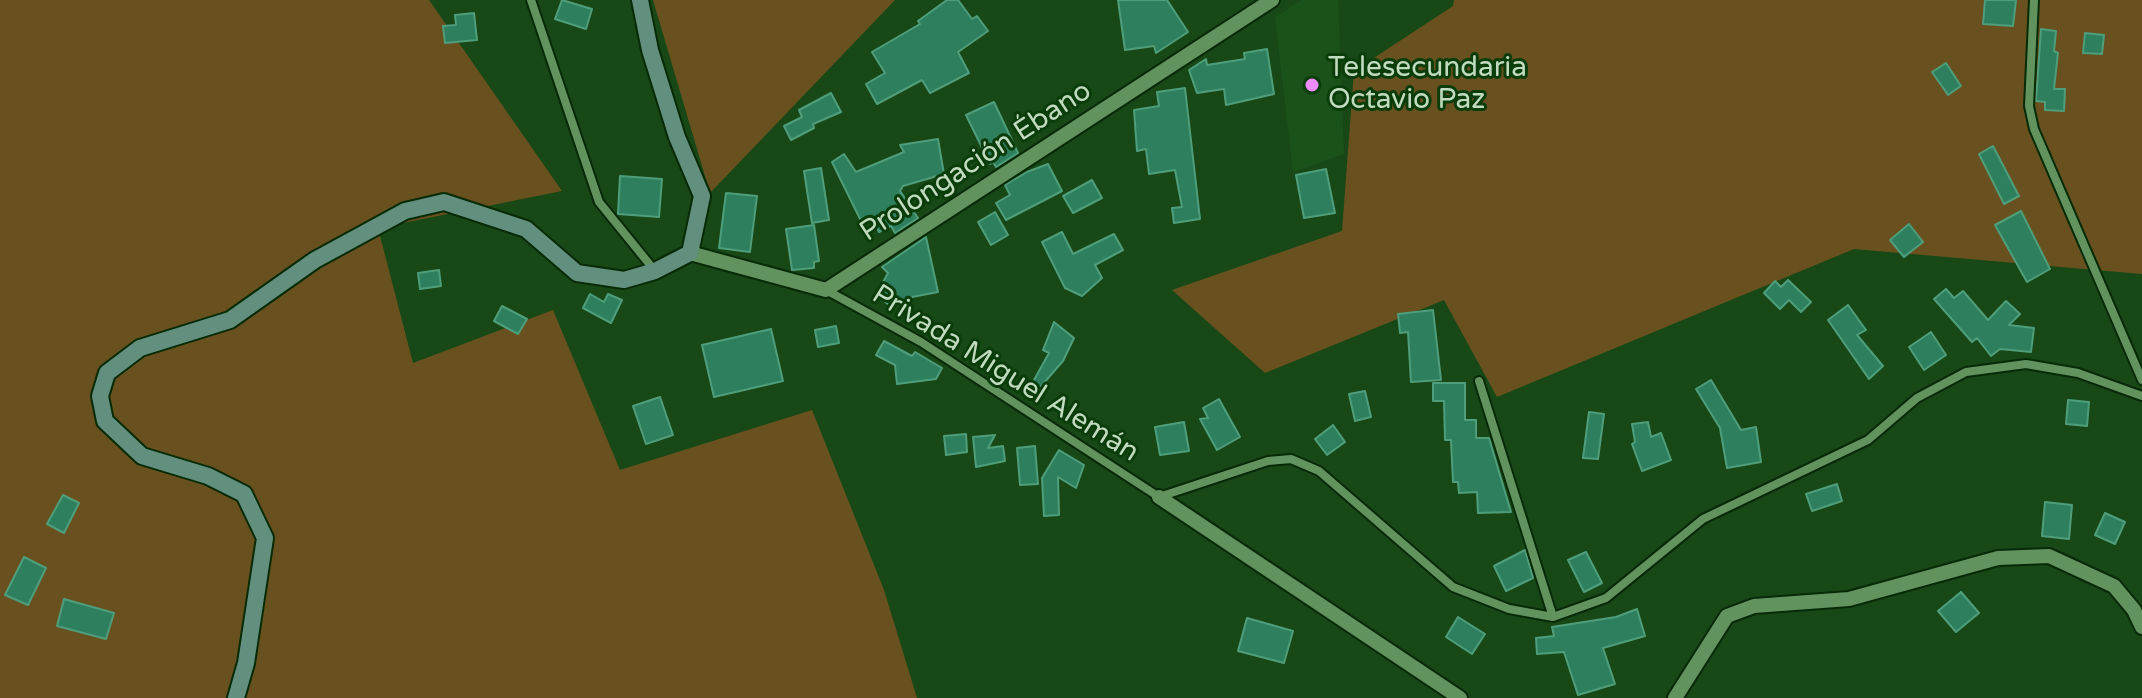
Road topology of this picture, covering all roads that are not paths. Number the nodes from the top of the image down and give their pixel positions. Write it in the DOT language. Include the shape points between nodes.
graph roads {
  1 [pos="531,0"];
  2 [pos="640,0"];
  3 [pos="1272,0"];
  4 [pos="2034,0"];
  5 [pos="690,253"];
  6 [pos="655,271"];
  7 [pos="826,290"];
  8 [pos="2142,380"];
  9 [pos="1479,381"];
  10 [pos="2142,396"];
  11 [pos="1159,497"];
  12 [pos="1553,617"];
  13 [pos="2142,627"];
  14 [pos="236,698"];
  15 [pos="1460,698"];
  16 [pos="1675,698"];
  1 -- 6 [label="street" via="599,202"];
  2 -- 5 [label="main road" via="677,137 702,196"];
  3 -- 7 [label="street, Prolongación Ébano"];
  4 -- 8 [label="street" via="2029,106 2034,129"];
  5 -- 6 [label="main road"];
  5 -- 7 [label="street"];
  6 -- 14 [label="main road" via="624,280 577,273 526,229 444,202 405,211 315,260 230,320 140,348 107,373 100,396 105,421 142,456 208,476 244,494 265,538"];
  7 -- 11 [label="street, Privada Miguel Alemán" via="921,342"];
  9 -- 12 [label="street"];
  10 -- 12 [label="street" via="2078,373 2026,364 1966,372 1917,398 1868,440 1703,519 1606,598"];
  11 -- 12 [label="street" via="1268,461 1291,459 1319,471 1453,587 1509,609"];
  11 -- 15 [label="street"];
  13 -- 16 [label="street" via="2114,586 2049,556 1998,558 1849,599 1754,606 1727,616"];
}
